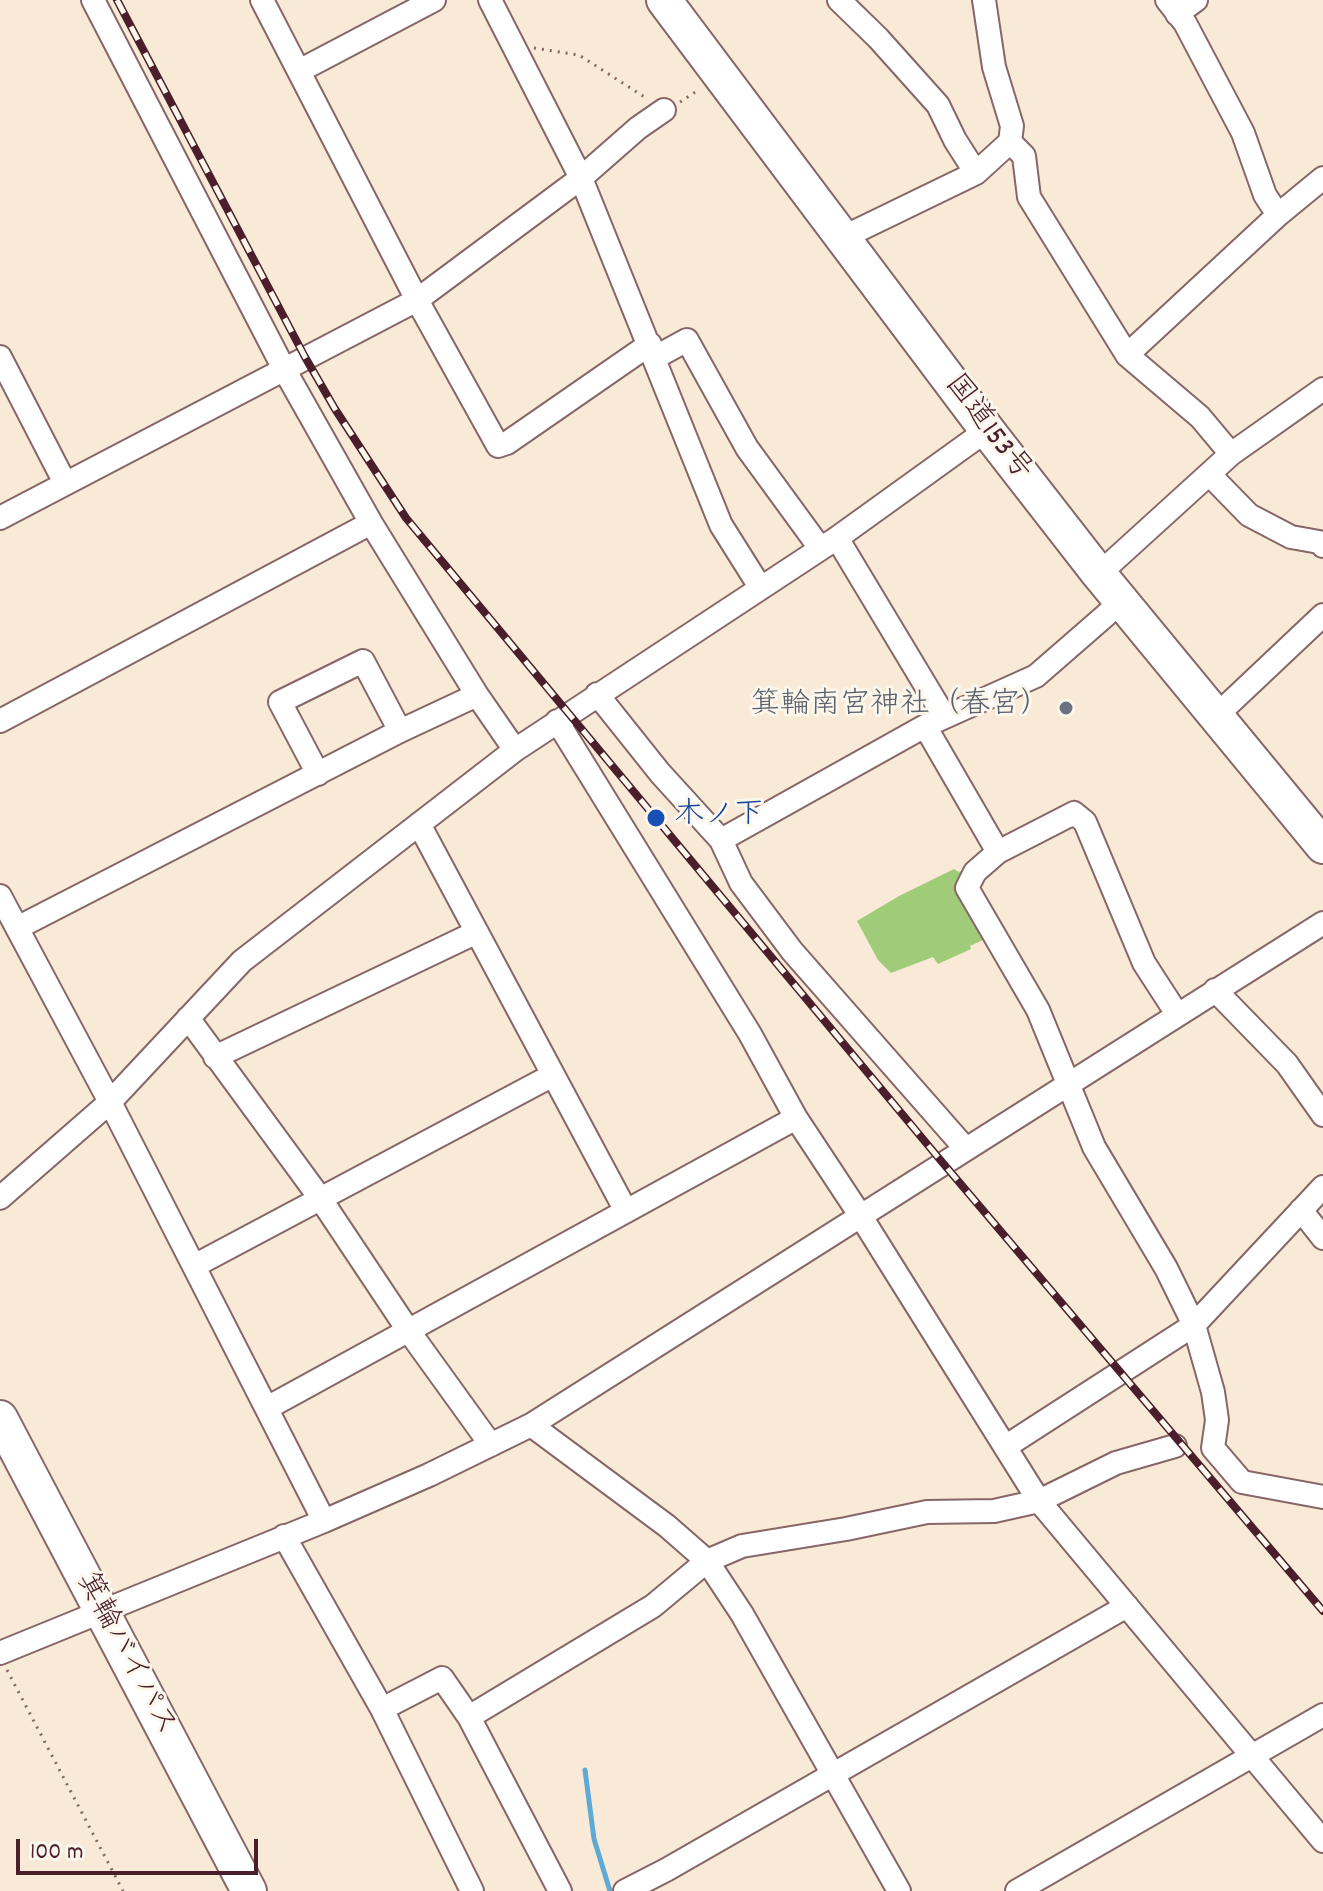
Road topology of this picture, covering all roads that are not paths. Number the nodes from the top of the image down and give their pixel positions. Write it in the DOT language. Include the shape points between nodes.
graph roads {
  1 [pos="93,0"];
  2 [pos="262,0"];
  3 [pos="434,0"];
  4 [pos="490,0"];
  5 [pos="664,0"];
  6 [pos="839,0"];
  7 [pos="984,0"];
  8 [pos="1196,0"];
  9 [pos="1172,7"];
  10 [pos="299,71"];
  11 [pos="664,110"];
  12 [pos="1010,142"];
  13 [pos="976,173"];
  14 [pos="581,178"];
  15 [pos="1323,178"];
  16 [pos="1278,215"];
  17 [pos="842,238"];
  18 [pos="417,300"];
  19 [pos="652,351"];
  20 [pos="1127,355"];
  21 [pos="0,357"];
  22 [pos="284,369"];
  23 [pos="1323,389"];
  24 [pos="987,430"];
  25 [pos="1231,454"];
  26 [pos="1209,474"];
  27 [pos="65,483"];
  28 [pos="0,518"];
  29 [pos="371,523"];
  30 [pos="1322,542"];
  31 [pos="828,543"];
  32 [pos="1099,574"];
  33 [pos="760,587"];
  34 [pos="1121,602"];
  35 [pos="1321,619"];
  36 [pos="597,694"];
  37 [pos="477,695"];
  38 [pos="1215,717"];
  39 [pos="0,721"];
  40 [pos="557,721"];
  41 [pos="934,721"];
  42 [pos="400,731"];
  43 [pos="515,750"];
  44 [pos="318,774"];
  45 [pos="419,824"];
  46 [pos="721,840"];
  47 [pos="1323,846"];
  48 [pos="998,852"];
  49 [pos="0,896"];
  50 [pos="1323,923"];
  51 [pos="17,928"];
  52 [pos="477,932"];
  53 [pos="1215,990"];
  54 [pos="1177,1014"];
  55 [pos="188,1018"];
  56 [pos="215,1057"];
  57 [pos="553,1075"];
  58 [pos="1067,1084"];
  59 [pos="110,1102"];
  60 [pos="1323,1115"];
  61 [pos="796,1118"];
  62 [pos="965,1148"];
  63 [pos="1323,1187"];
  64 [pos="0,1198"];
  65 [pos="320,1198"];
  66 [pos="1301,1210"];
  67 [pos="626,1211"];
  68 [pos="860,1215"];
  69 [pos="1323,1238"];
  70 [pos="194,1266"];
  71 [pos="1194,1325"];
  72 [pos="408,1330"];
  73 [pos="267,1408"];
  74 [pos="0,1418"];
  75 [pos="531,1425"];
  76 [pos="491,1445"];
  77 [pos="1175,1446"];
  78 [pos="1005,1447"];
  79 [pos="0,1463"];
  80 [pos="1323,1497"];
  81 [pos="1039,1501"];
  82 [pos="324,1521"];
  83 [pos="284,1536"];
  84 [pos="707,1561"];
  85 [pos="1127,1606"];
  86 [pos="92,1615"];
  87 [pos="4,1662"];
  88 [pos="382,1709"];
  89 [pos="1323,1715"];
  90 [pos="469,1717"];
  91 [pos="1252,1756"];
  92 [pos="833,1774"];
  93 [pos="1323,1841"];
  94 [pos="226,1891"];
  95 [pos="249,1891"];
  96 [pos="472,1891"];
  97 [pos="560,1891"];
  98 [pos="625,1891"];
  99 [pos="899,1891"];
  100 [pos="1017,1891"];
  1 -- 22 [label="street"];
  2 -- 10 [label="street"];
  3 -- 10 [label="street"];
  4 -- 14 [label="street"];
  5 -- 17 [label="highway, 国道153号"];
  6 -- 13 [label="street" via="938,105"];
  7 -- 12 [label="street" via="994,67 1012,126"];
  8 -- 9 [label="street"];
  9 -- 16 [label="street" via="1243,133 1265,195"];
  10 -- 18 [label="street"];
  11 -- 14 [label="street"];
  12 -- 13 [label="street"];
  12 -- 20 [label="street" via="1024,156 1029,197"];
  13 -- 17 [label="street"];
  14 -- 18 [label="street"];
  14 -- 19 [label="street"];
  15 -- 16 [label="street"];
  16 -- 20 [label="street"];
  17 -- 24 [label="highway, 国道153号"];
  18 -- 19 [label="street" via="498,446"];
  18 -- 22 [label="street"];
  19 -- 31 [label="street" via="687,340 747,448"];
  19 -- 33 [label="street" via="721,525"];
  20 -- 25 [label="street" via="1200,417"];
  21 -- 27 [label="street"];
  22 -- 27 [label="street"];
  22 -- 29 [label="street"];
  23 -- 25 [label="street"];
  24 -- 31 [label="street"];
  24 -- 32 [label="highway, 国道153号"];
  25 -- 26 [label="street"];
  26 -- 30 [label="street" via="1249,515 1291,537"];
  26 -- 32 [label="street"];
  27 -- 28 [label="street"];
  29 -- 37 [label="street"];
  29 -- 39 [label="street"];
  31 -- 33 [label="street"];
  31 -- 41 [label="street"];
  32 -- 34 [label="highway, 国道153号"];
  33 -- 36 [label="street"];
  34 -- 38 [label="highway, 国道153号"];
  34 -- 41 [label="street" via="1036,676"];
  35 -- 38 [label="street"];
  36 -- 40 [label="street"];
  36 -- 46 [label="street"];
  37 -- 42 [label="street"];
  37 -- 43 [label="street"];
  38 -- 47 [label="highway, 国道153号"];
  40 -- 43 [label="street"];
  40 -- 61 [label="street"];
  41 -- 46 [label="street"];
  41 -- 48 [label="street"];
  42 -- 44 [label="street"];
  42 -- 44 [label="street" via="363,661 280,702"];
  43 -- 45 [label="street"];
  44 -- 51 [label="street"];
  45 -- 52 [label="street"];
  45 -- 55 [label="street" via="242,961"];
  46 -- 62 [label="street" via="741,883 792,951"];
  48 -- 54 [label="street" via="1074,813 1085,822 1144,963"];
  48 -- 58 [label="street" via="975,872 967,888 1038,1010"];
  49 -- 51 [label="street"];
  50 -- 53 [label="street"];
  51 -- 59 [label="street"];
  52 -- 56 [label="street"];
  52 -- 57 [label="street"];
  53 -- 54 [label="street"];
  53 -- 60 [label="street" via="1287,1064"];
  54 -- 58 [label="street"];
  55 -- 56 [label="street"];
  55 -- 59 [label="street"];
  56 -- 65 [label="street"];
  57 -- 65 [label="street"];
  57 -- 67 [label="street"];
  58 -- 62 [label="street"];
  58 -- 71 [label="street" via="1094,1147"];
  59 -- 64 [label="street"];
  59 -- 70 [label="street"];
  61 -- 67 [label="street"];
  61 -- 68 [label="street"];
  62 -- 68 [label="street"];
  63 -- 66 [label="street"];
  65 -- 70 [label="street"];
  65 -- 72 [label="street"];
  66 -- 69 [label="street"];
  66 -- 71 [label="street"];
  67 -- 72 [label="street"];
  68 -- 75 [label="street"];
  68 -- 78 [label="street"];
  70 -- 73 [label="street"];
  71 -- 78 [label="street"];
  71 -- 80 [label="street" via="1213,1392 1213,1448 1242,1482"];
  72 -- 73 [label="street"];
  72 -- 76 [label="street"];
  73 -- 82 [label="street"];
  74 -- 86 [label="highway, 箕輪バイパス"];
  75 -- 76 [label="street"];
  75 -- 84 [label="street"];
  76 -- 82 [label="street"];
  77 -- 81 [label="street" via="1116,1463"];
  78 -- 81 [label="street"];
  79 -- 86 [label="highway, 箕輪バイパス"];
  81 -- 84 [label="street" via="994,1511 927,1512 742,1546"];
  81 -- 85 [label="street"];
  82 -- 83 [label="street"];
  83 -- 86 [label="street"];
  83 -- 88 [label="street"];
  84 -- 90 [label="street" via="653,1606"];
  84 -- 92 [label="street"];
  85 -- 91 [label="street"];
  85 -- 92 [label="street"];
  86 -- 87 [label="street"];
  86 -- 94 [label="highway, 箕輪バイパス"];
  86 -- 95 [label="highway, 箕輪バイパス"];
  88 -- 90 [label="street" via="442,1678"];
  88 -- 96 [label="street"];
  89 -- 91 [label="street"];
  90 -- 97 [label="street"];
  91 -- 93 [label="street"];
  91 -- 100 [label="street"];
  92 -- 98 [label="street"];
  92 -- 99 [label="street"];
}
